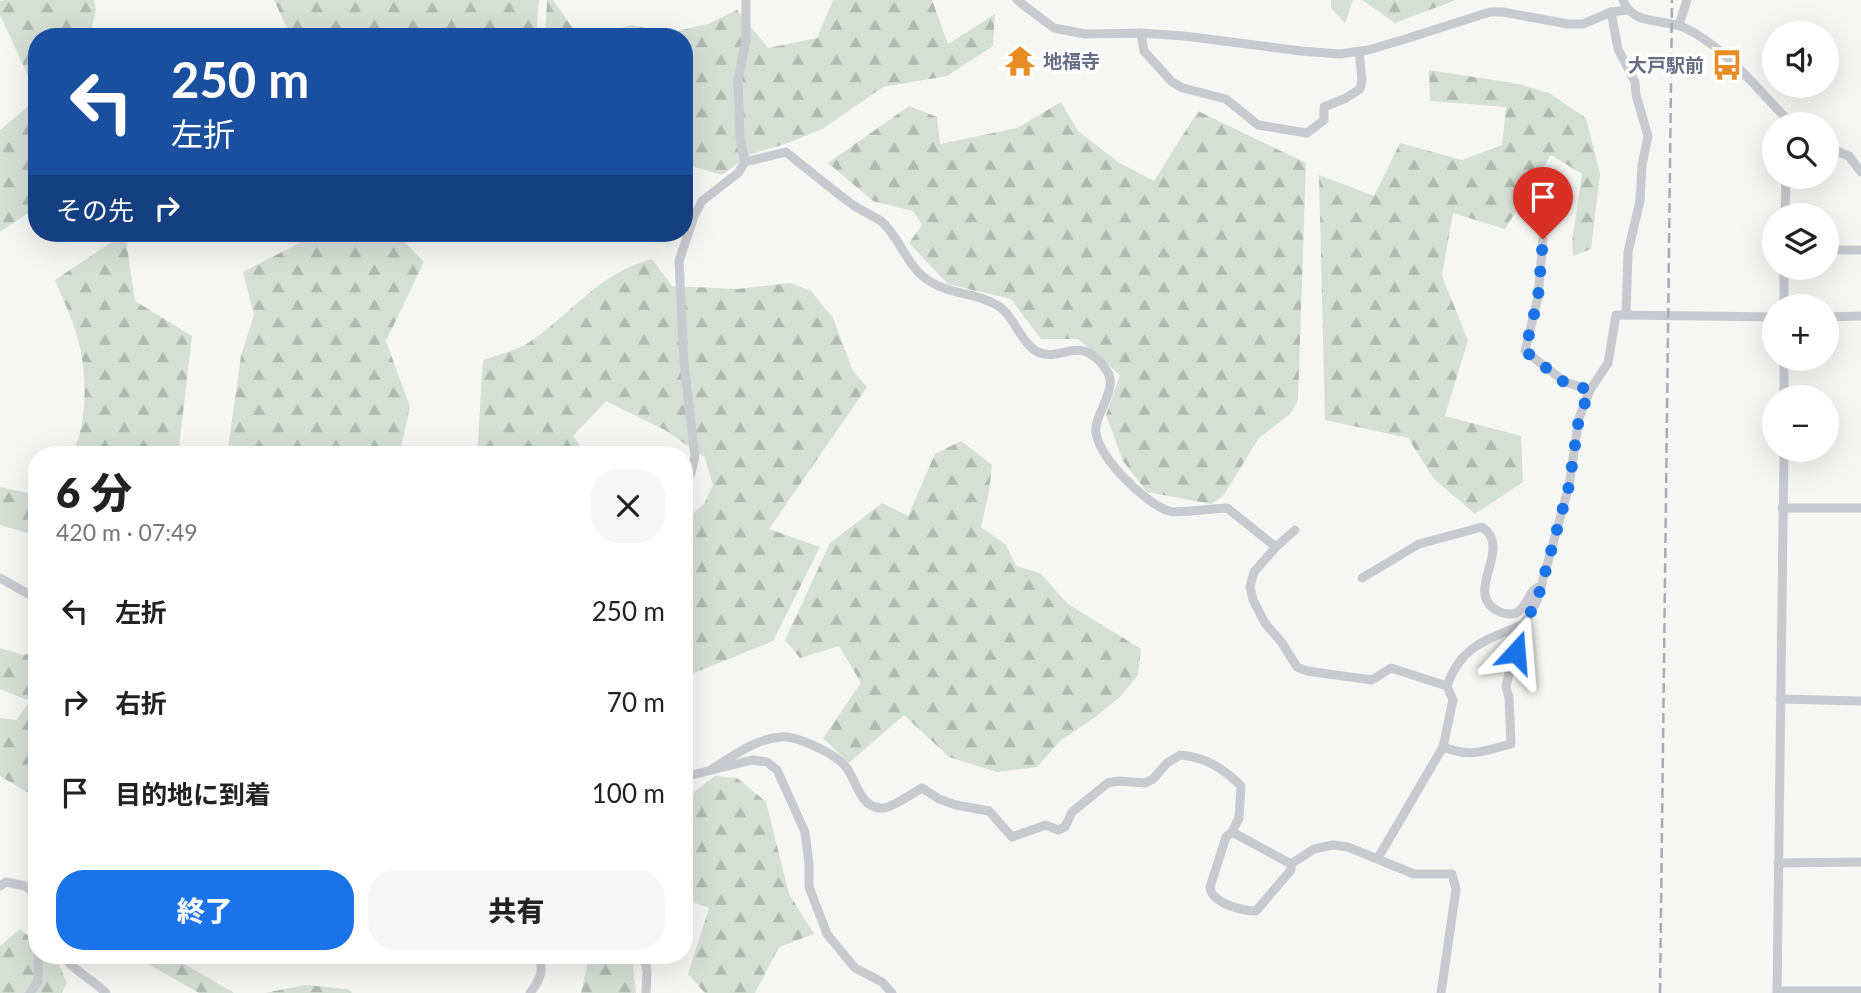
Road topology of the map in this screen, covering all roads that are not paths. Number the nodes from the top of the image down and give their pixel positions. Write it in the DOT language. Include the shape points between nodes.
graph roads {
  1 [pos="746,0"];
  2 [pos="1017,0"];
  3 [pos="1687,0"];
  4 [pos="1625,5"];
  5 [pos="1611,12"];
  6 [pos="1679,25"];
  7 [pos="1141,33"];
  8 [pos="1359,51"];
  9 [pos="1778,112"];
  10 [pos="1839,152"];
  11 [pos="745,162"];
  12 [pos="1861,172"];
  13 [pos="693,219"];
  14 [pos="1543,239"];
  15 [pos="685,242"];
  16 [pos="1839,250"];
  17 [pos="1861,250"];
  18 [pos="1626,315"];
  19 [pos="1861,316"];
  20 [pos="1762,317"];
  21 [pos="1839,317"];
  22 [pos="1590,390"];
  23 [pos="1783,462"];
  24 [pos="693,464"];
  25 [pos="1783,508"];
  26 [pos="1861,508"];
  27 [pos="1295,530"];
  28 [pos="1276,547"];
  29 [pos="0,578"];
  30 [pos="1362,578"];
  31 [pos="1540,586"];
  32 [pos="28,594"];
  33 [pos="1524,624"];
  34 [pos="1447,686"];
  35 [pos="1780,699"];
  36 [pos="1861,701"];
  37 [pos="1443,747"];
  38 [pos="712,769"];
  39 [pos="693,774"];
  40 [pos="1232,832"];
  41 [pos="1378,858"];
  42 [pos="1861,862"];
  43 [pos="1778,863"];
  44 [pos="1291,864"];
  45 [pos="0,886"];
  46 [pos="28,890"];
  47 [pos="38,964"];
  48 [pos="70,964"];
  49 [pos="540,964"];
  50 [pos="646,964"];
  51 [pos="1861,991"];
  52 [pos="1777,992"];
  53 [pos="30,993"];
  54 [pos="106,993"];
  55 [pos="530,993"];
  56 [pos="646,993"];
  57 [pos="892,993"];
  58 [pos="1441,993"];
  1 -- 11 [label="street" via="746,41 738,80"];
  2 -- 7 [label="street" via="1054,28 1085,34"];
  3 -- 6 [label="street"];
  4 -- 5 [label="street"];
  4 -- 6 [label="street" via="1642,18"];
  5 -- 8 [label="street" via="1583,24 1490,12"];
  5 -- 18 [label="street" via="1618,49 1635,82 1648,136 1628,252"];
  6 -- 9 [label="street" via="1723,54"];
  7 -- 8 [label="street" via="1322,53"];
  7 -- 8 [label="street" via="1144,51 1172,82 1226,99 1258,125 1307,133 1324,120 1324,107 1360,89"];
  10 -- 12 [label="street" via="1849,156"];
  11 -- 13 [label="street" via="702,201"];
  11 -- 28 [label="street" via="786,152 856,207 880,220 929,282 973,294 1002,309 1032,348 1043,354 1089,351 1111,381 1095,429 1101,448 1121,477 1148,501 1171,512 1227,508"];
  14 -- 22 [label="street" via="1538,298 1525,351 1565,383"];
  15 -- 24 [label="street" via="679,261"];
  16 -- 17 [label="street"];
  18 -- 20 [label="street"];
  18 -- 22 [label="street" via="1616,315 1608,363"];
  19 -- 21 [label="street"];
  22 -- 31 [label="street" via="1579,418 1569,486"];
  23 -- 25 [label="street"];
  25 -- 26 [label="street"];
  25 -- 35 [label="street"];
  27 -- 28 [label="street"];
  28 -- 34 [label="street" via="1254,572 1250,587 1265,623 1297,667 1372,680 1391,668"];
  29 -- 32 [label="street"];
  30 -- 31 [label="street" via="1419,544 1482,527 1491,536 1493,551 1485,601 1502,613 1515,614 1524,607 1531,590"];
  31 -- 33 [label="street"];
  33 -- 34 [label="street" via="1478,643 1453,667"];
  33 -- 37 [label="street" via="1506,687 1511,744 1471,754"];
  34 -- 37 [label="street" via="1453,700"];
  35 -- 36 [label="street"];
  35 -- 43 [label="street"];
  37 -- 41 [label="street"];
  38 -- 39 [label="street"];
  38 -- 40 [label="street" via="764,740 795,739 846,766 861,797 874,806 885,808 922,788 956,805 989,811 1013,837 1046,825 1058,830 1065,827 1072,812 1108,783 1145,783 1180,755 1191,756 1224,770 1241,786 1239,818"];
  38 -- 57 [label="street" via="752,760 767,762 777,771 805,832 809,887 827,934 855,968 882,982"];
  40 -- 44 [label="street"];
  40 -- 44 [label="street" via="1226,837 1210,887 1216,899 1256,911 1291,870"];
  41 -- 44 [label="street" via="1333,845 1314,849"];
  41 -- 58 [label="street" via="1414,874 1452,874 1456,889"];
  42 -- 43 [label="street"];
  43 -- 52 [label="street"];
  45 -- 46 [label="street" via="6,882"];
  47 -- 53 [label="street" via="38,981"];
  48 -- 54 [label="street"];
  49 -- 55 [label="street" via="542,972"];
  50 -- 56 [label="street"];
  51 -- 52 [label="street"];
}
